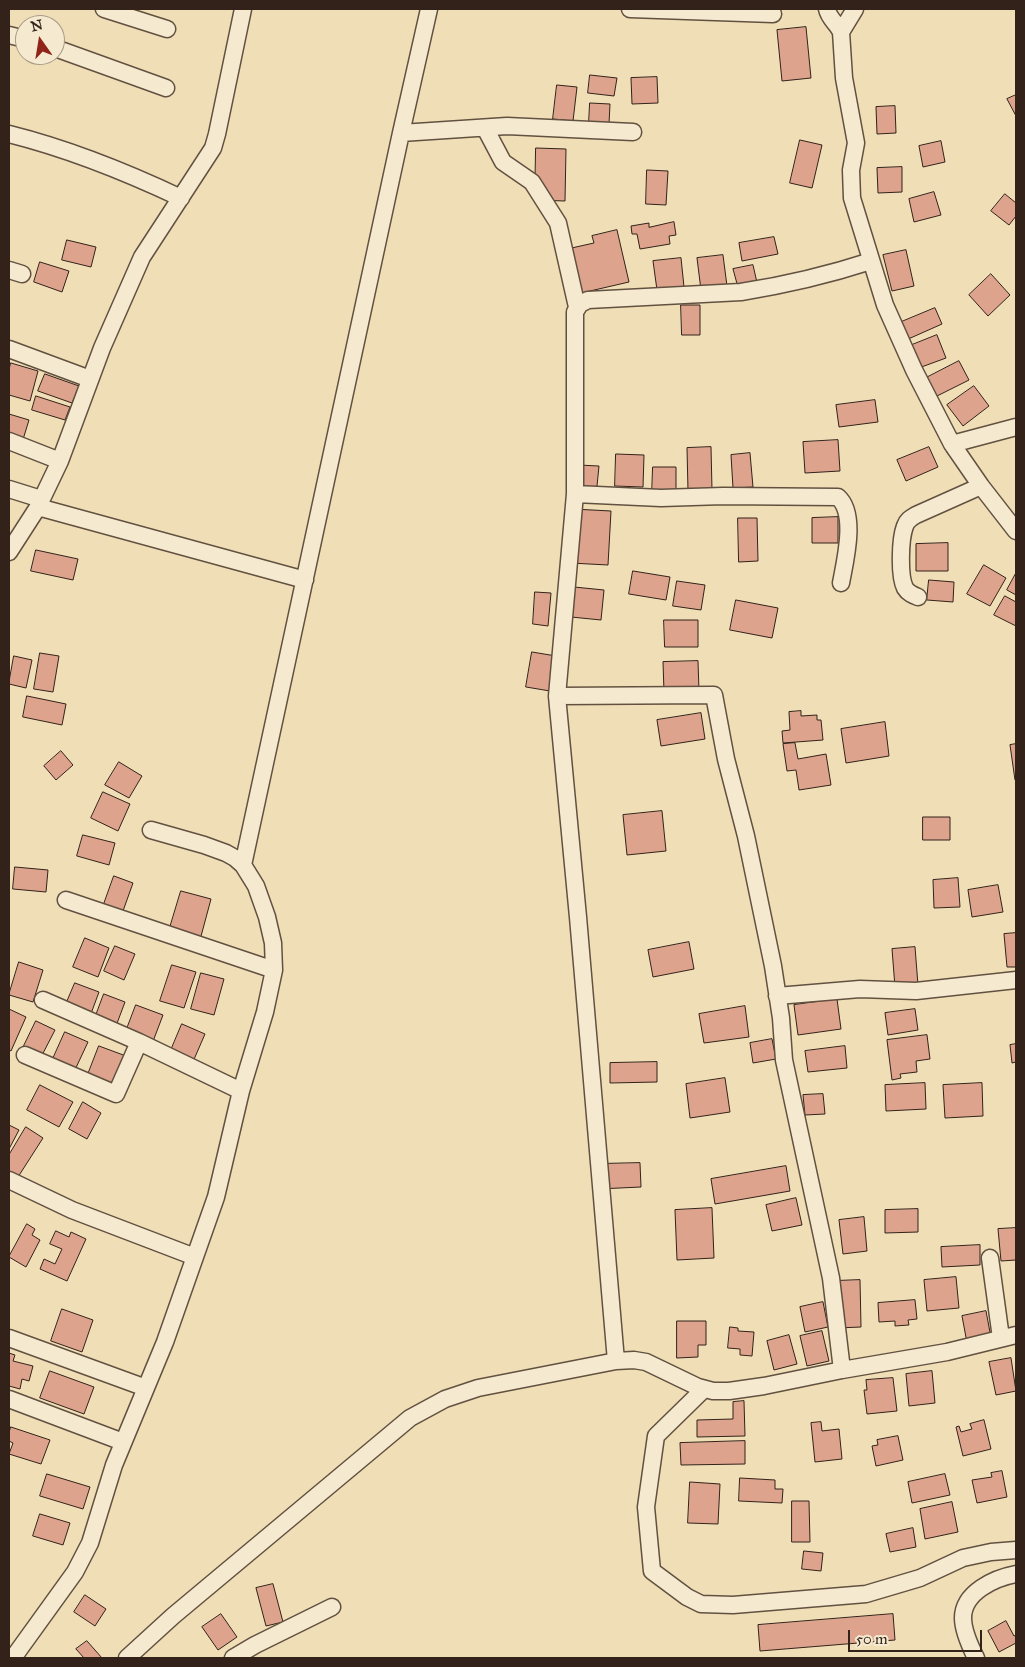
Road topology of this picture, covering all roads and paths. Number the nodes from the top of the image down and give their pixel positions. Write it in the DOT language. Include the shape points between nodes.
graph roads {
  1 [pos="104,9"];
  2 [pos="243,9"];
  3 [pos="429,9"];
  4 [pos="630,9"];
  5 [pos="827,9"];
  6 [pos="855,9"];
  7 [pos="773,14"];
  8 [pos="167,29"];
  9 [pos="841,32"];
  10 [pos="65,52"];
  11 [pos="166,88"];
  12 [pos="485,128"];
  13 [pos="633,132"];
  14 [pos="401,133"];
  15 [pos="9,134"];
  16 [pos="181,198"];
  17 [pos="871,261"];
  18 [pos="577,306"];
  19 [pos="9,349"];
  20 [pos="90,379"];
  21 [pos="1016,428"];
  22 [pos="9,442"];
  23 [pos="952,444"];
  24 [pos="60,461"];
  25 [pos="981,486"];
  26 [pos="9,489"];
  27 [pos="575,494"];
  28 [pos="40,503"];
  29 [pos="1016,531"];
  30 [pos="9,552"];
  31 [pos="305,580"];
  32 [pos="840,583"];
  33 [pos="918,597"];
  34 [pos="557,696"];
  35 [pos="151,830"];
  36 [pos="243,865"];
  37 [pos="66,900"];
  38 [pos="274,970"];
  39 [pos="1016,980"];
  40 [pos="777,996"];
  41 [pos="42,1000"];
  42 [pos="139,1042"];
  43 [pos="25,1056"];
  44 [pos="241,1091"];
  45 [pos="9,1180"];
  46 [pos="194,1257"];
  47 [pos="990,1258"];
  48 [pos="1008,1336"];
  49 [pos="9,1338"];
  50 [pos="616,1361"];
  51 [pos="842,1370"];
  52 [pos="146,1388"];
  53 [pos="704,1389"];
  54 [pos="9,1399"];
  55 [pos="123,1442"];
  56 [pos="1016,1550"];
  57 [pos="1016,1574"];
  58 [pos="332,1607"];
  59 [pos="16,1641"];
  60 [pos="13,1658"];
  61 [pos="127,1658"];
  62 [pos="233,1658"];
  63 [pos="976,1658"];
  1 -- 8 [label="street"];
  2 -- 16 [label="street" via="213,148"];
  3 -- 14 [label="street"];
  4 -- 7 [label="street"];
  5 -- 9 [label="street"];
  6 -- 9 [label="street"];
  9 -- 17 [label="street" via="844,78 856,143 851,170 852,198"];
  10 -- 11 [label="street"];
  12 -- 13 [label="street" via="507,126"];
  12 -- 14 [label="street"];
  12 -- 18 [label="street" via="503,162 532,182 558,223"];
  14 -- 31 [label="street"];
  15 -- 16 [label="street" via="108,166"];
  16 -- 20 [label="street" via="142,257"];
  17 -- 18 [label="street" via="766,288 588,300"];
  17 -- 23 [label="street" via="892,321"];
  18 -- 27 [label="street" via="574,312"];
  19 -- 20 [label="street"];
  20 -- 24 [label="street"];
  21 -- 23 [label="street"];
  22 -- 24 [label="street"];
  23 -- 25 [label="street"];
  24 -- 28 [label="street"];
  25 -- 29 [label="street"];
  25 -- 33 [label="street" via="916,515 905,525 902,541 904,583 906,590"];
  26 -- 28 [label="street"];
  27 -- 32 [label="street" via="661,498 838,498 843,502 848,519"];
  27 -- 34 [label="street"];
  28 -- 30 [label="street"];
  28 -- 31 [label="street" via="156,540"];
  31 -- 36 [label="street"];
  34 -- 40 [label="street" via="714,695 758,890"];
  34 -- 50 [label="street"];
  35 -- 36 [label="street" via="226,853"];
  36 -- 38 [label="street" via="256,886 267,916"];
  37 -- 38 [label="street"];
  38 -- 44 [label="street"];
  39 -- 40 [label="street" via="916,991 860,989"];
  40 -- 51 [label="street" via="784,1060 830,1278"];
  41 -- 42 [label="street"];
  42 -- 43 [label="street" via="116,1094"];
  42 -- 44 [label="street"];
  44 -- 46 [label="street" via="216,1197"];
  45 -- 46 [label="street" via="72,1210"];
  46 -- 52 [label="street"];
  47 -- 48 [label="street"];
  48 -- 51 [label="street" via="947,1352"];
  49 -- 52 [label="street"];
  50 -- 53 [label="street" via="646,1362"];
  50 -- 61 [label="street" via="478,1388 445,1399 410,1418"];
  51 -- 53 [label="street" via="729,1391"];
  52 -- 55 [label="street"];
  53 -- 56 [label="street" via="656,1436 646,1507 652,1571 687,1598 701,1604 733,1605 866,1594 920,1578 963,1558"];
  54 -- 55 [label="street"];
  55 -- 59 [label="street" via="81,1562"];
  57 -- 63 [label="street" via="988,1583 965,1606 962,1616 964,1630"];
  58 -- 62 [label="street"];
  59 -- 60 [label="street"];
}
